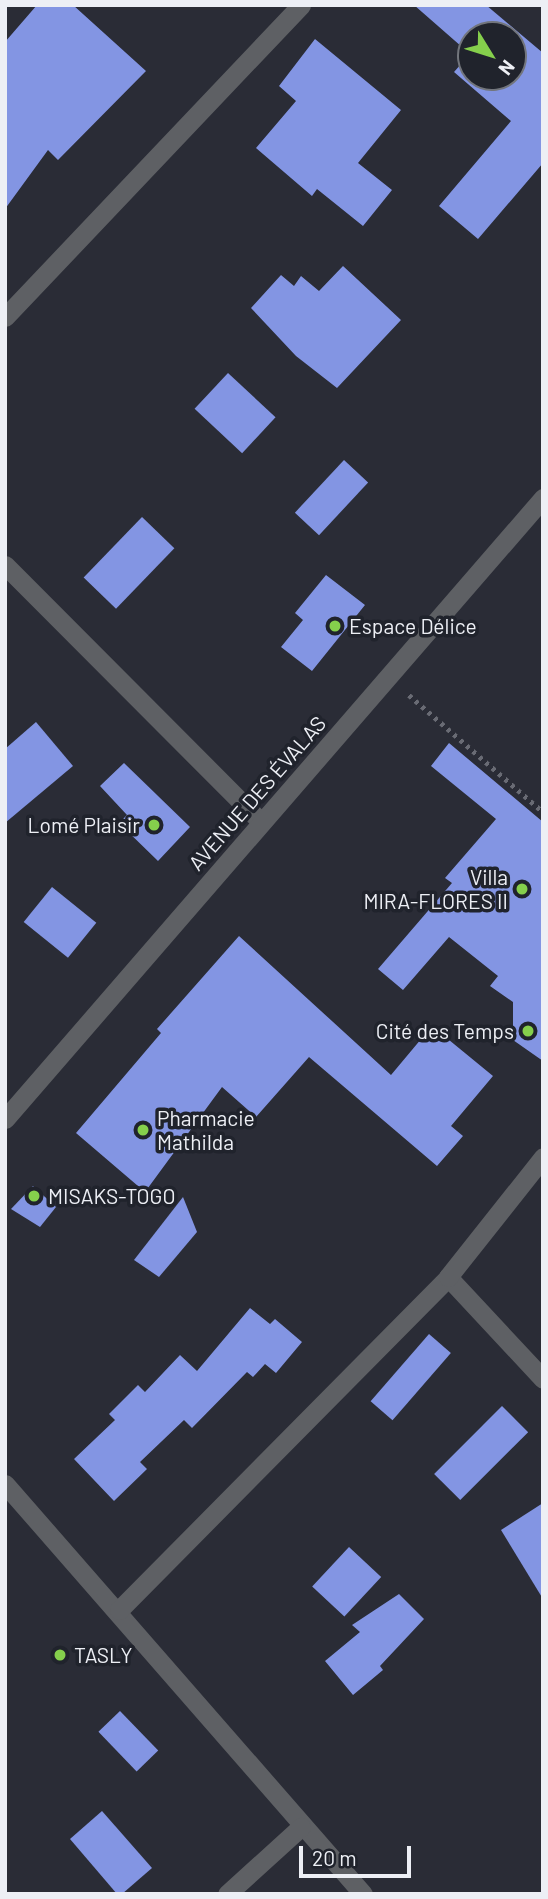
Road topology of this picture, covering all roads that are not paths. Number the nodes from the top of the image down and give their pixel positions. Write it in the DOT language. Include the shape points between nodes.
graph roads {
  1 [pos="301,5"];
  2 [pos="5,317"];
  3 [pos="543,498"];
  4 [pos="5,565"];
  5 [pos="261,822"];
  6 [pos="5,1119"];
  7 [pos="543,1157"];
  8 [pos="448,1278"];
  9 [pos="543,1379"];
  10 [pos="5,1484"];
  11 [pos="119,1610"];
  12 [pos="301,1827"];
  13 [pos="227,1894"];
  14 [pos="363,1894"];
  1 -- 2 [label="street"];
  3 -- 5 [label="street, AVENUE DES ÉVALAS"];
  4 -- 5 [label="street"];
  5 -- 6 [label="street, AVENUE DES ÉVALAS"];
  7 -- 8 [label="street"];
  8 -- 9 [label="street"];
  8 -- 11 [label="street"];
  10 -- 11 [label="street"];
  11 -- 12 [label="street"];
  12 -- 13 [label="street"];
  12 -- 14 [label="street"];
}
